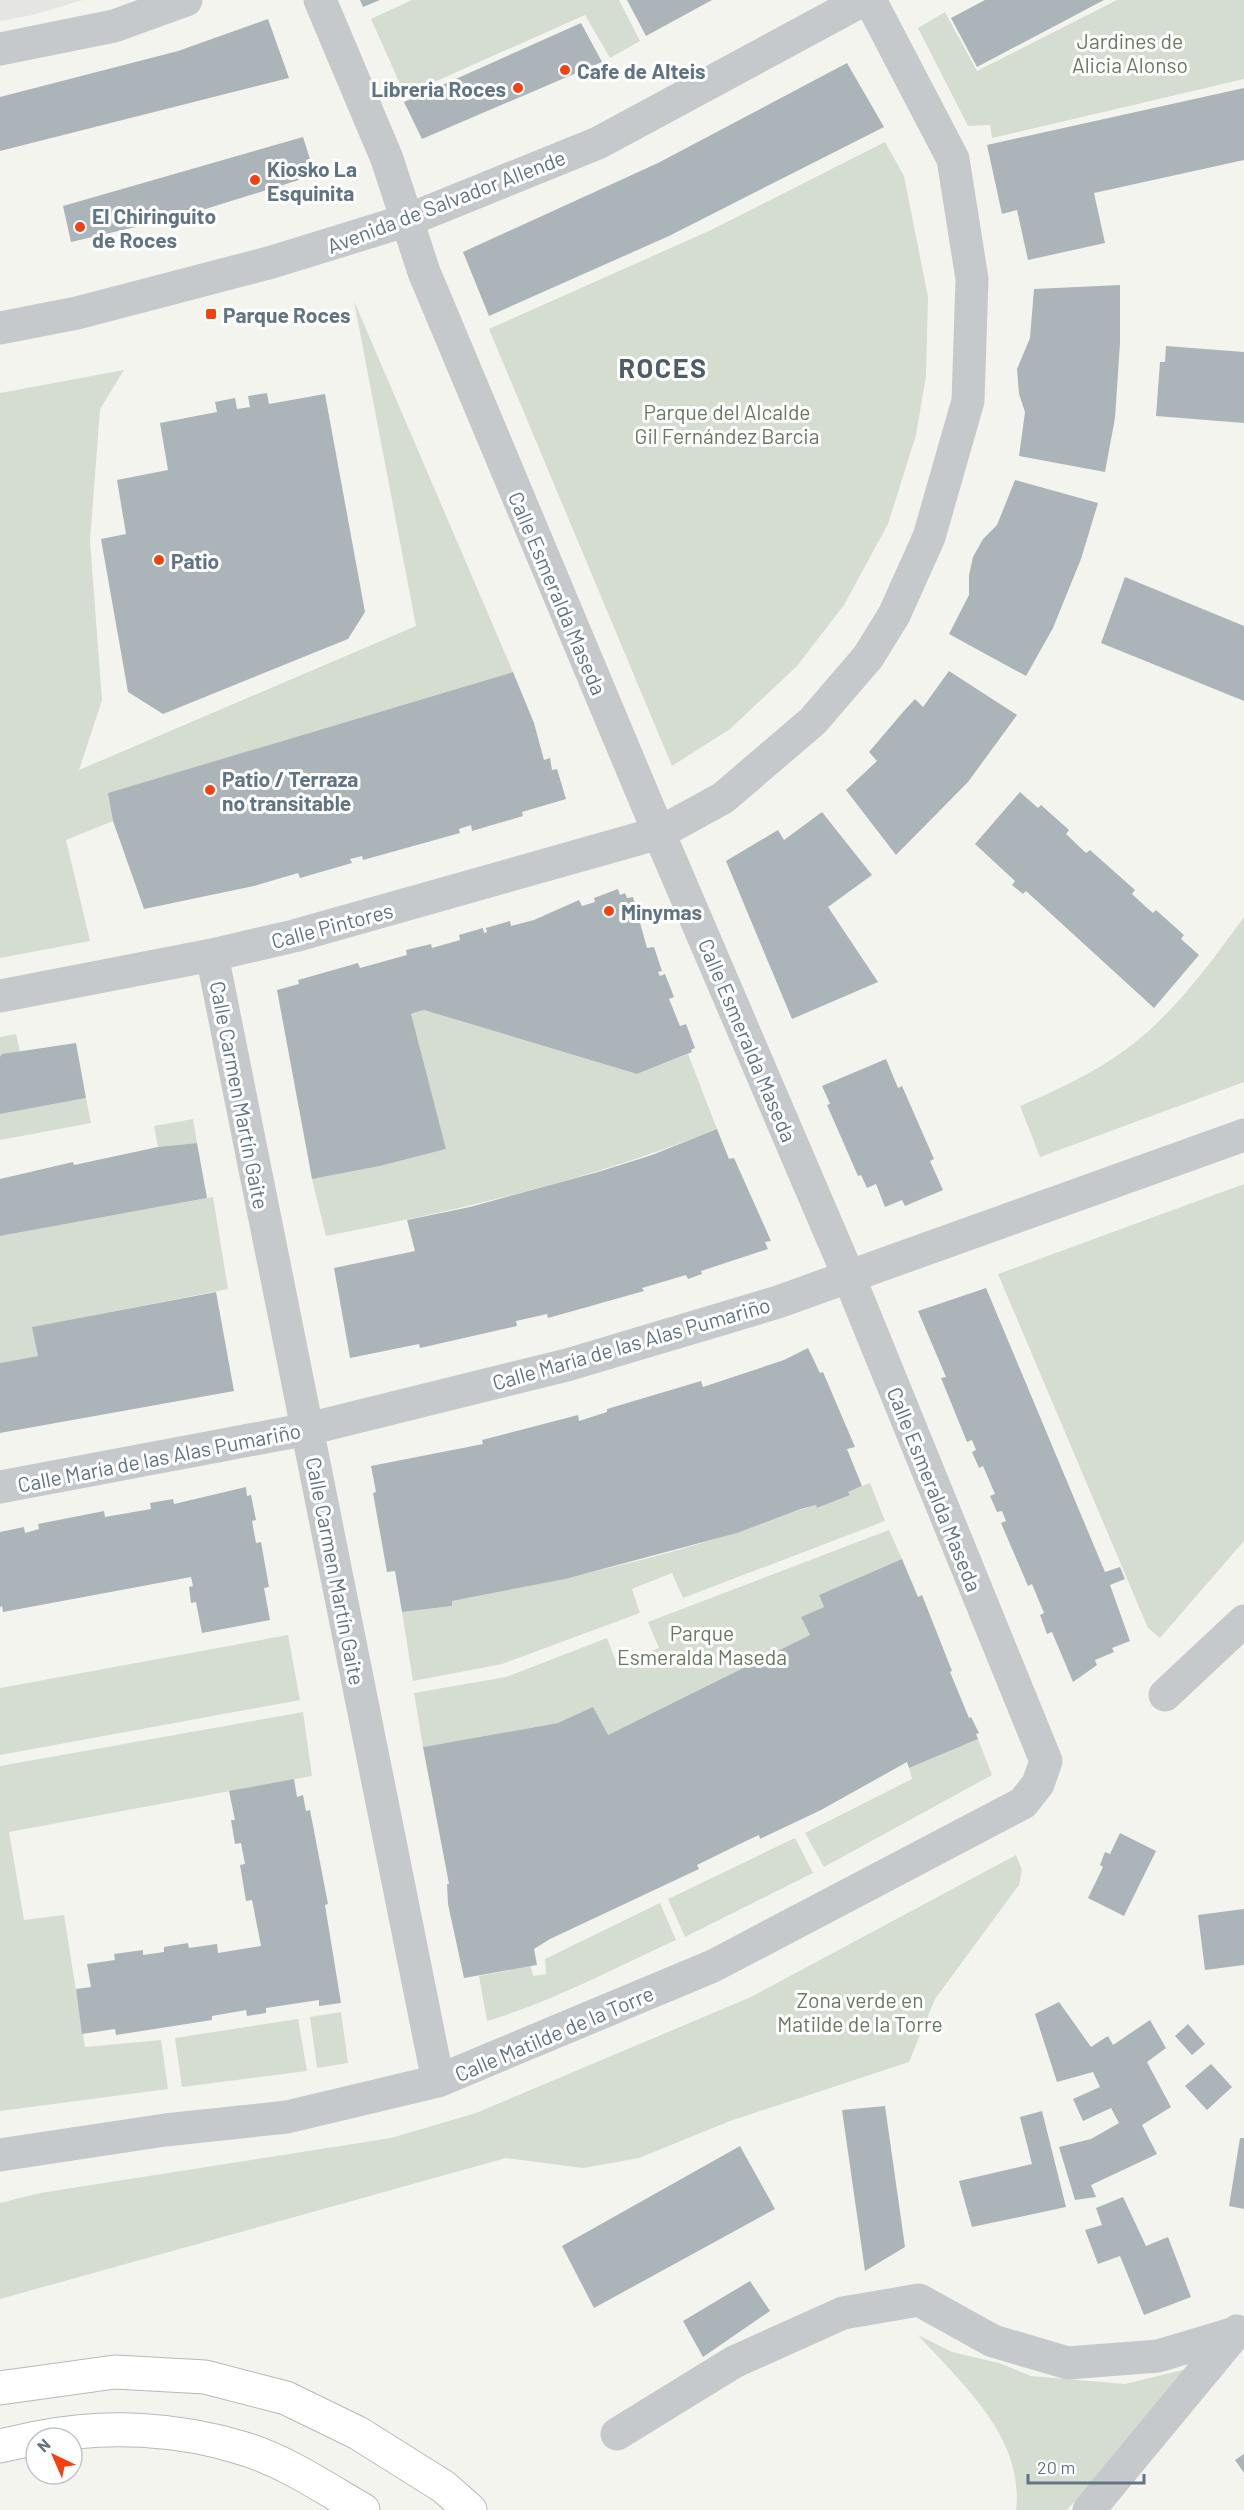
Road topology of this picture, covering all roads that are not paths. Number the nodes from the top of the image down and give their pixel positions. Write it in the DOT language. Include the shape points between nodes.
graph roads {
  1 [pos="186,0"];
  2 [pos="320,0"];
  3 [pos="863,0"];
  4 [pos="870,0"];
  5 [pos="0,49"];
  6 [pos="408,220"];
  7 [pos="0,328"];
  8 [pos="659,833"];
  9 [pos="212,955"];
  10 [pos="0,996"];
  11 [pos="1244,1135"];
  12 [pos="849,1277"];
  13 [pos="308,1429"];
  14 [pos="0,1487"];
  15 [pos="1244,1621"];
  16 [pos="1165,1695"];
  17 [pos="1046,1761"];
  18 [pos="438,2081"];
  19 [pos="0,2155"];
  20 [pos="1240,2330"];
  21 [pos="0,2388"];
  22 [pos="84,2433"];
  23 [pos="617,2434"];
  24 [pos="24,2441"];
  25 [pos="0,2446"];
  26 [pos="363,2510"];
  27 [pos="470,2510"];
  28 [pos="1089,2510"];
  1 -- 5 [label="street" via="114,26"];
  2 -- 6 [label="street, Calle Esmeralda Maseda" via="387,159"];
  3 -- 6 [label="street, Avenida de Salvador Allende" via="598,143"];
  4 -- 8 [label="street, Calle Pintores" via="953,159 972,279 968,401 929,537 894,615 868,657 813,721 723,798"];
  6 -- 7 [label="street, Avenida de Salvador Allende" via="272,262 76,313"];
  6 -- 8 [label="street, Calle Esmeralda Maseda" via="424,272"];
  8 -- 9 [label="street, Calle Pintores" via="294,936"];
  8 -- 12 [label="street, Calle Esmeralda Maseda"];
  9 -- 10 [label="street, Calle Pintores"];
  9 -- 13 [label="street, Calle Carmen Martín Gaite"];
  11 -- 12 [label="street, Calle María de las Alas Pumariño"];
  12 -- 13 [label="street, Calle María de las Alas Pumariño" via="567,1365"];
  12 -- 17 [label="street, Calle Esmeralda Maseda"];
  13 -- 14 [label="street, Calle María de las Alas Pumariño"];
  13 -- 18 [label="street, Calle Carmen Martín Gaite"];
  15 -- 16 [label="street"];
  17 -- 18 [label="street, Calle Matilde de la Torre" via="1038,1784 1023,1803 713,1966"];
  18 -- 19 [label="street, Calle Matilde de la Torre" via="287,2117 165,2130"];
  20 -- 23 [label="street" via="1158,2356 1068,2363 993,2341 919,2300 843,2313 734,2362"];
  20 -- 28 [label="street"];
  21 -- 27 [label="highway" via="115,2372 205,2377 274,2395 358,2433 444,2487"];
  22 -- 26 [label="highway" via="128,2429 195,2437 256,2453"];
  24 -- 25 [label="highway"];
}
